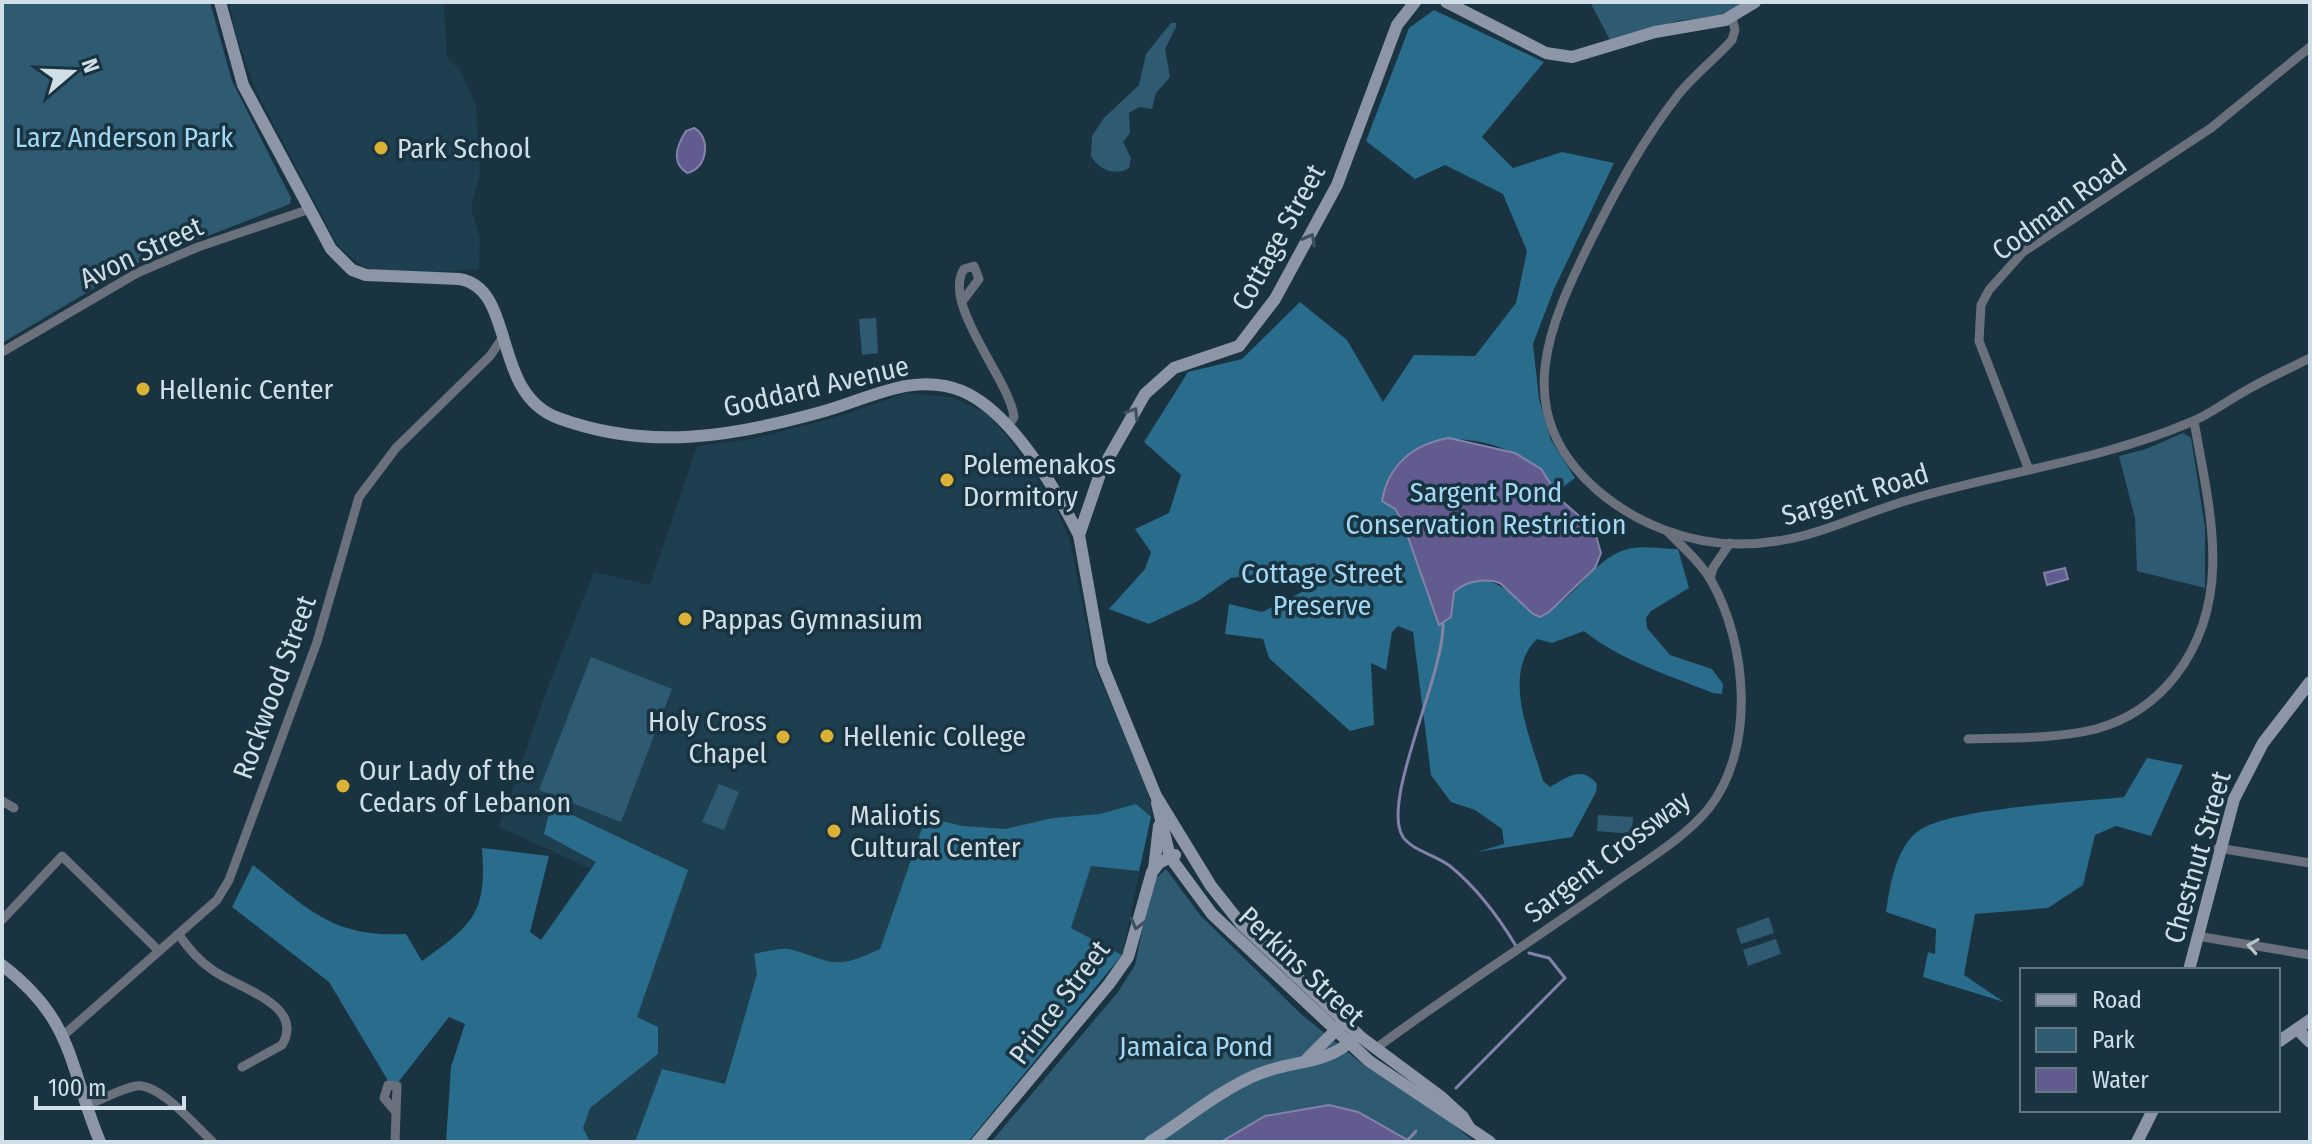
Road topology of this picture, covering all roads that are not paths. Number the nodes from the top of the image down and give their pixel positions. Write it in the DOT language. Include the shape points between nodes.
graph roads {
  1 [pos="220,2"];
  2 [pos="1404,2"];
  3 [pos="1415,2"];
  4 [pos="1446,2"];
  5 [pos="1755,2"];
  6 [pos="1732,18"];
  7 [pos="1397,25"];
  8 [pos="2310,47"];
  9 [pos="307,210"];
  10 [pos="964,299"];
  11 [pos="503,337"];
  12 [pos="2,352"];
  13 [pos="2310,358"];
  14 [pos="2194,421"];
  15 [pos="1008,426"];
  16 [pos="2029,470"];
  17 [pos="1668,531"];
  18 [pos="1079,535"];
  19 [pos="1730,543"];
  20 [pos="1710,579"];
  21 [pos="2310,682"];
  22 [pos="1128,728"];
  23 [pos="1968,739"];
  24 [pos="1156,796"];
  25 [pos="2,801"];
  26 [pos="14,808"];
  27 [pos="1159,823"];
  28 [pos="2218,848"];
  29 [pos="1188,850"];
  30 [pos="1170,857"];
  31 [pos="2310,863"];
  32 [pos="1154,869"];
  33 [pos="2,920"];
  34 [pos="179,935"];
  35 [pos="2197,936"];
  36 [pos="159,951"];
  37 [pos="2310,955"];
  38 [pos="2,965"];
  39 [pos="2189,968"];
  40 [pos="2310,1020"];
  41 [pos="1340,1026"];
  42 [pos="2297,1029"];
  43 [pos="65,1034"];
  44 [pos="1354,1039"];
  45 [pos="2280,1041"];
  46 [pos="2310,1042"];
  47 [pos="1375,1049"];
  48 [pos="1307,1059"];
  49 [pos="242,1067"];
  50 [pos="88,1105"];
  51 [pos="396,1112"];
  52 [pos="2152,1112"];
  53 [pos="1469,1127"];
  54 [pos="100,1142"];
  55 [pos="213,1142"];
  56 [pos="395,1142"];
  57 [pos="977,1142"];
  58 [pos="1150,1142"];
  59 [pos="1490,1142"];
  60 [pos="2137,1142"];
  1 -- 9 [label="main road, Goddard Avenue" via="243,85"];
  2 -- 7 [label="main road, Cottage Street"];
  3 -- 7 [label="main road, Cottage Street"];
  4 -- 6 [label="main road" via="1546,53 1568,57 1655,32"];
  5 -- 6 [label="main road"];
  6 -- 17 [label="street, Sargent Road" via="1732,40 1678,95 1626,171 1564,293 1545,354 1549,412 1571,461 1608,498"];
  18 -- 7 [label="main road, Cottage Street, one-way" via="1101,471 1145,394 1174,368 1243,343 1283,287 1337,185"];
  8 -- 16 [label="street, Codman Road" via="2211,128 2023,252 1989,290 1981,305 1979,341"];
  9 -- 11 [label="main road, Goddard Avenue" via="331,249 352,270 377,277 471,281 483,290"];
  9 -- 12 [label="street, Avon Street" via="137,273"];
  10 -- 15 [label="street" via="976,341 1009,396 1014,417"];
  11 -- 15 [label="main road, Goddard Avenue" via="515,377 538,409 599,431 666,440 706,436 918,385 963,392 991,408"];
  11 -- 34 [label="street, Rockwood Street" via="366,483 317,642 229,880 207,912"];
  13 -- 14 [label="street, Sargent Road"];
  14 -- 16 [label="street, Sargent Road"];
  14 -- 23 [label="street" via="2215,566 2207,618 2191,654 2153,700 2115,722 2080,732"];
  15 -- 18 [label="main road, Goddard Avenue"];
  16 -- 19 [label="street, Sargent Road" via="1903,501 1808,537"];
  17 -- 19 [label="street, Sargent Road"];
  17 -- 20 [label="street, Sargent Crossway"];
  18 -- 22 [label="main road, Cottage Street" via="1102,664"];
  19 -- 20 [label="street"];
  20 -- 47 [label="street, Sargent Crossway" via="1730,627 1741,680 1741,723 1734,754 1711,806 1642,863"];
  21 -- 28 [label="main road, Chestnut Street" via="2249,765"];
  22 -- 24 [label="main road, Perkins Street"];
  24 -- 27 [label="main road, Perkins Street"];
  24 -- 29 [label="main road, Perkins Street"];
  25 -- 26 [label="street"];
  27 -- 30 [label="main road, Perkins Street"];
  27 -- 32 [label="main road, Prince Street"];
  28 -- 31 [label="street"];
  28 -- 35 [label="main road, Chestnut Street"];
  29 -- 30 [label="main road"];
  29 -- 41 [label="main road, Perkins Street" via="1237,920"];
  30 -- 32 [label="main road"];
  30 -- 41 [label="main road, Perkins Street" via="1212,914"];
  32 -- 57 [label="main road, Prince Street, one-way" via="1128,957"];
  33 -- 36 [label="street" via="62,856"];
  34 -- 36 [label="street, Rockwood Street"];
  34 -- 49 [label="street" via="217,974 270,1001 283,1014 288,1026 282,1045"];
  37 -- 35 [label="street, one-way"];
  35 -- 39 [label="main road, Chestnut Street"];
  36 -- 43 [label="street, Rockwood Street"];
  38 -- 43 [label="main road" via="39,998"];
  40 -- 42 [label="main road"];
  41 -- 44 [label="main road, Perkins Street"];
  41 -- 48 [label="main road"];
  42 -- 45 [label="main road"];
  42 -- 46 [label="main road"];
  43 -- 50 [label="main road"];
  44 -- 47 [label="main road, Perkins Street"];
  44 -- 48 [label="main road" via="1327,1059"];
  44 -- 53 [label="main road, Perkins Street" via="1378,1068"];
  47 -- 53 [label="main road, Perkins Street" via="1440,1096"];
  48 -- 58 [label="main road" via="1245,1080"];
  50 -- 54 [label="main road"];
  50 -- 55 [label="street" via="147,1086"];
  51 -- 56 [label="street"];
  52 -- 60 [label="main road"];
  53 -- 59 [label="main road, Perkins Street"];
}
